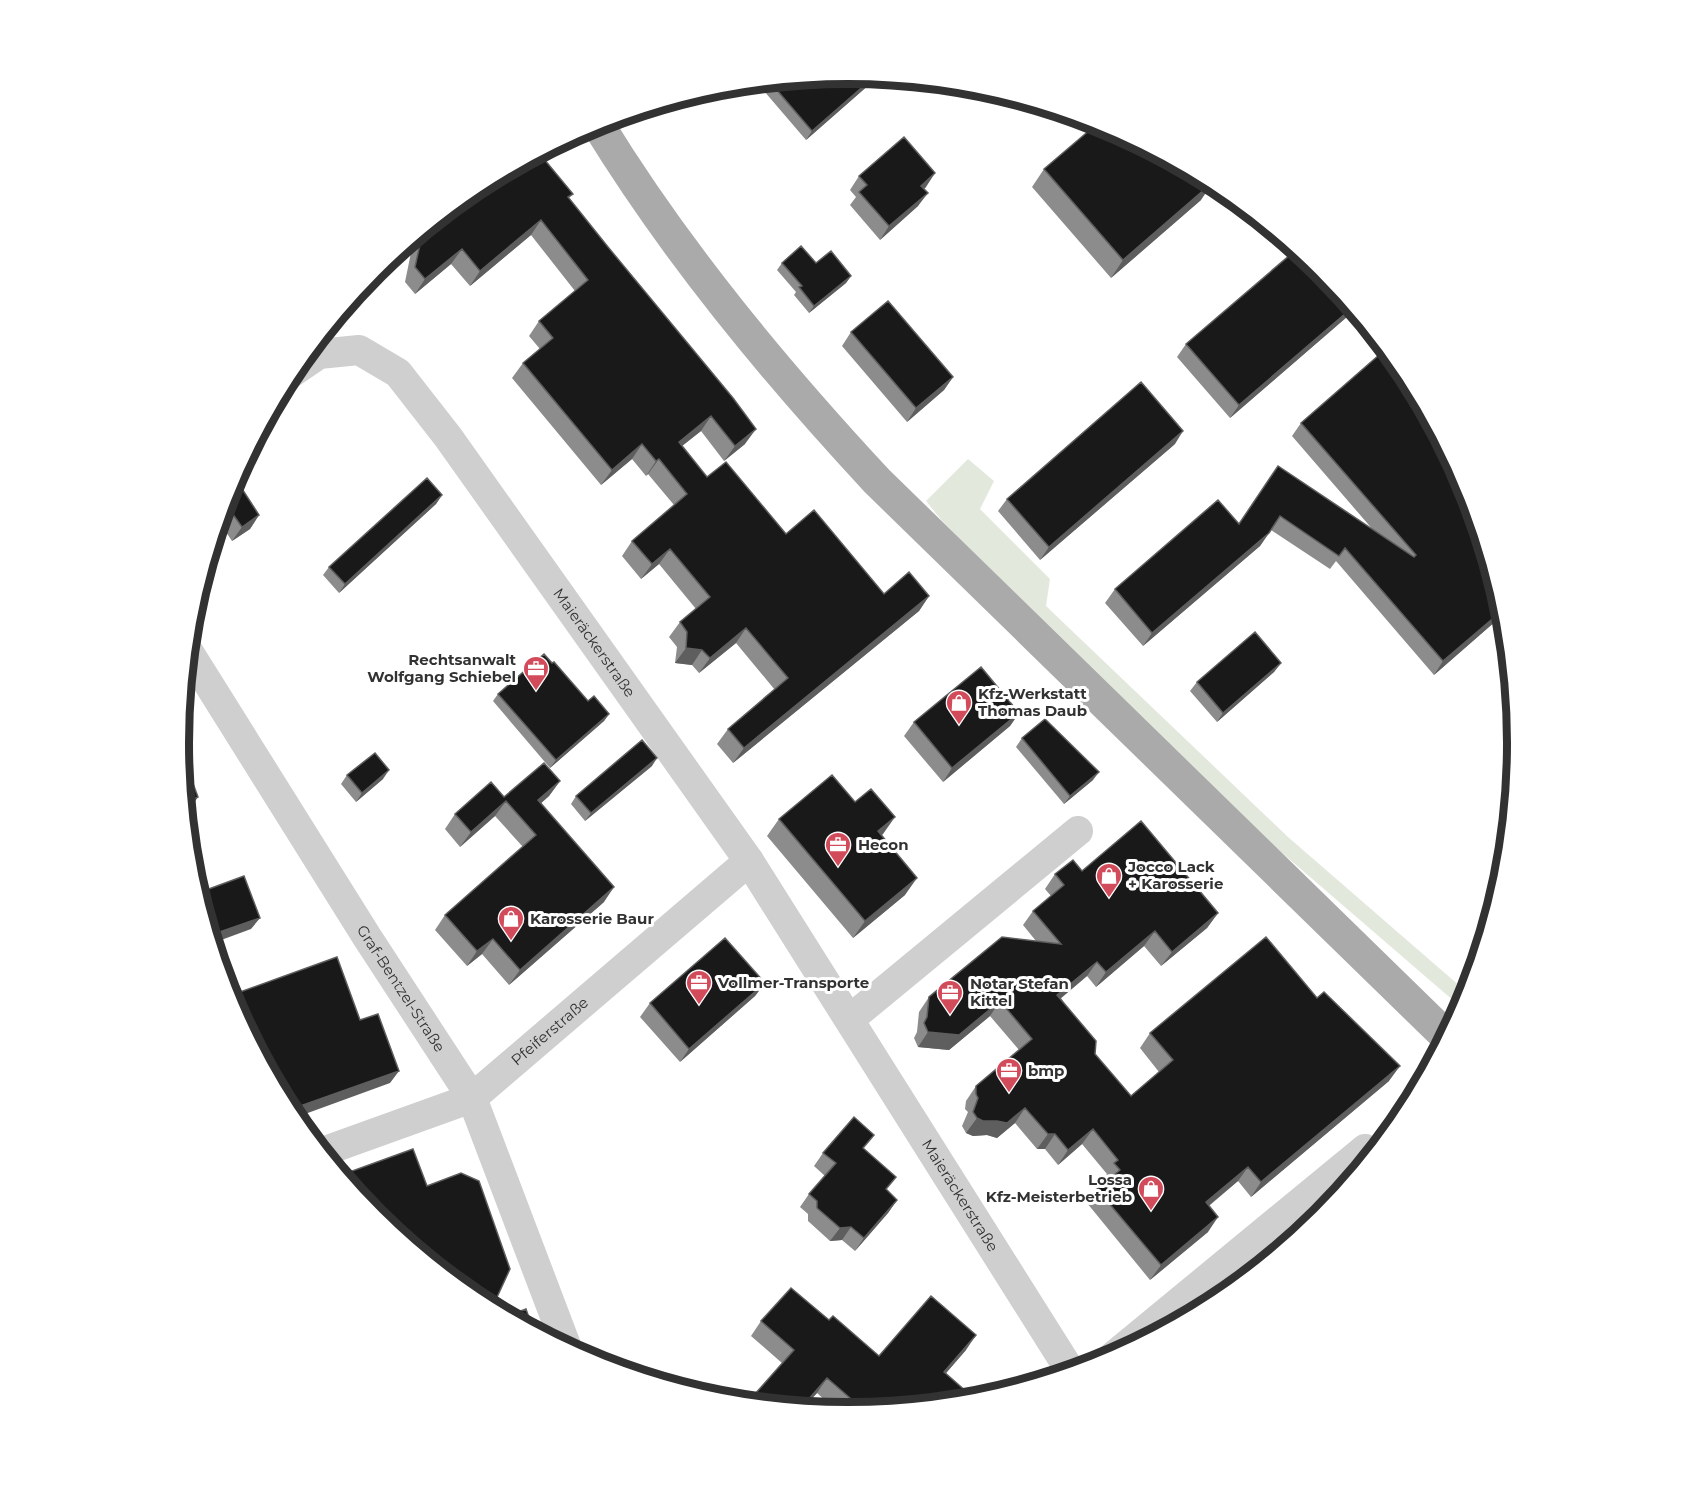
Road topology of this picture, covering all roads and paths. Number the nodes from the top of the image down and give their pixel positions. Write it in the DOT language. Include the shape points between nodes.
graph roads {
  1 [pos="603,132"];
  2 [pos="316,356"];
  3 [pos="195,662"];
  4 [pos="1078,831"];
  5 [pos="749,861"];
  6 [pos="850,1019"];
  7 [pos="1441,1031"];
  8 [pos="472,1098"];
  9 [pos="330,1149"];
  10 [pos="1365,1149"];
  11 [pos="1138,1335"];
  12 [pos="563,1337"];
  13 [pos="1066,1365"];
  1 -- 7 [label="main road" via="726,306 877,481"];
  2 -- 5 [label="street, Maieräckerstraße" via="359,350 398,373 448,437"];
  3 -- 8 [label="street, Graf-Bentzel-Straße"];
  4 -- 6 [label="street"];
  5 -- 6 [label="street, Maieräckerstraße"];
  5 -- 8 [label="street, Pfeiferstraße"];
  6 -- 13 [label="street, Maieräckerstraße"];
  8 -- 9 [label="street, Pfeiferstraße"];
  8 -- 12 [label="street, Graf-Bentzel-Straße"];
  10 -- 11 [label="street"];
}
